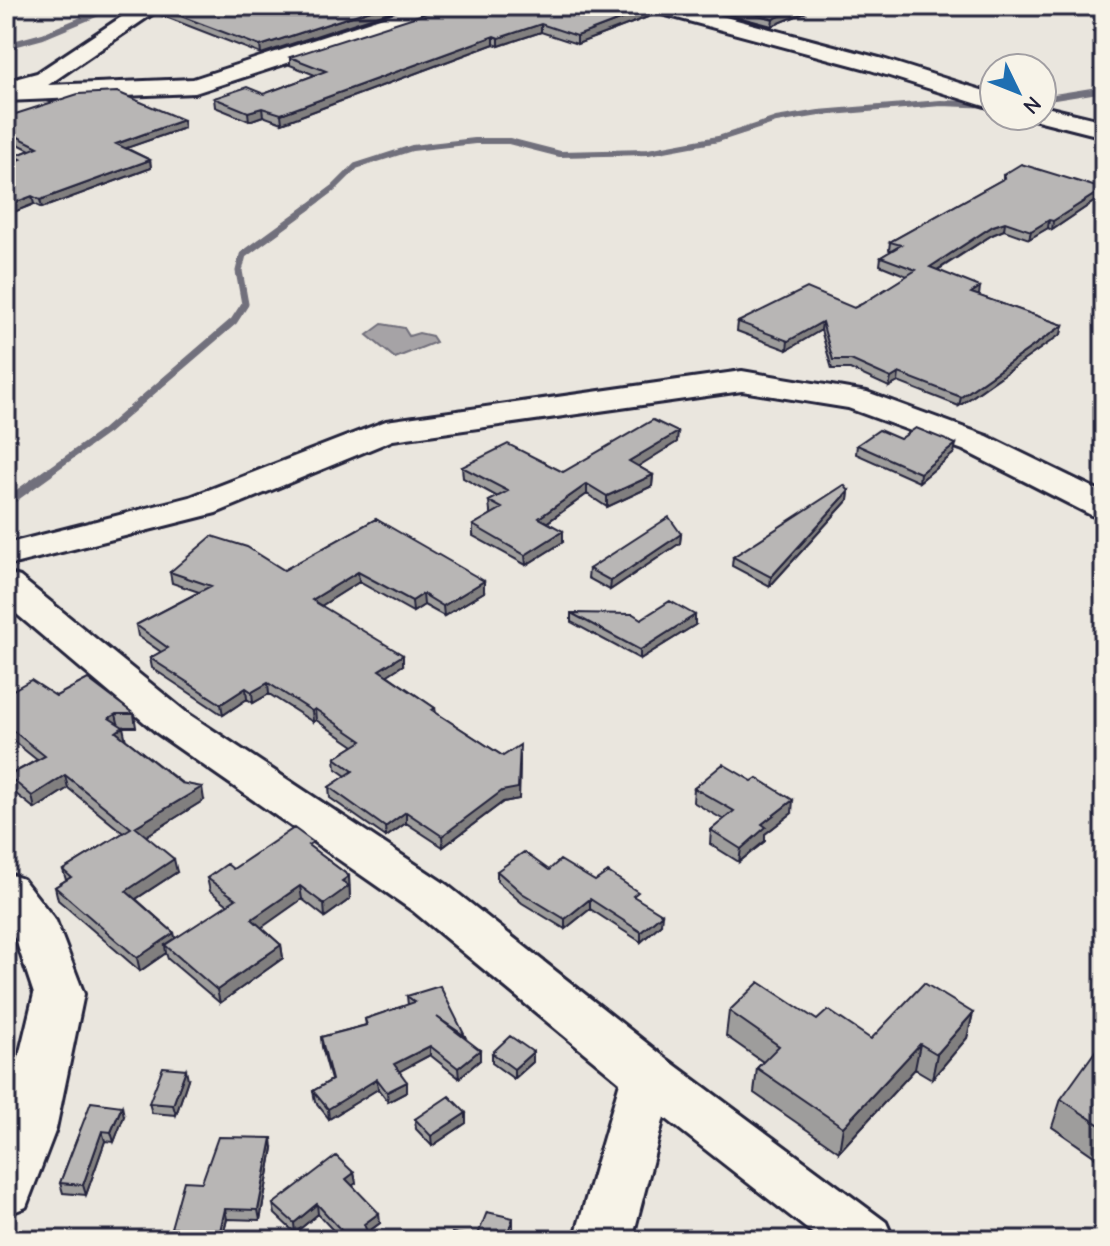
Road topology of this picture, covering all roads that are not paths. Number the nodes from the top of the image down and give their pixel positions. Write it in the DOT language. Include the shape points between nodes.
graph roads {
  1 [pos="153,6"];
  2 [pos="439,6"];
  3 [pos="659,6"];
  4 [pos="6,92"];
  5 [pos="978,97"];
  6 [pos="1058,118"];
  7 [pos="1104,129"];
  8 [pos="1104,507"];
  9 [pos="6,555"];
  10 [pos="6,585"];
  11 [pos="6,891"];
  12 [pos="649,1075"];
  13 [pos="6,1190"];
  14 [pos="603,1240"];
  15 [pos="865,1240"];
  1 -- 4 [label="street" via="46,78"];
  2 -- 4 [label="street" via="195,86"];
  3 -- 5 [label="street"];
  6 -- 7 [label="street"];
  8 -- 9 [label="street" via="975,443 855,399 742,381 386,431 203,505"];
  10 -- 12 [label="street" via="172,723 430,898"];
  11 -- 13 [label="street" via="39,934 59,994 29,1129"];
  12 -- 14 [label="street"];
  12 -- 15 [label="street"];
}
